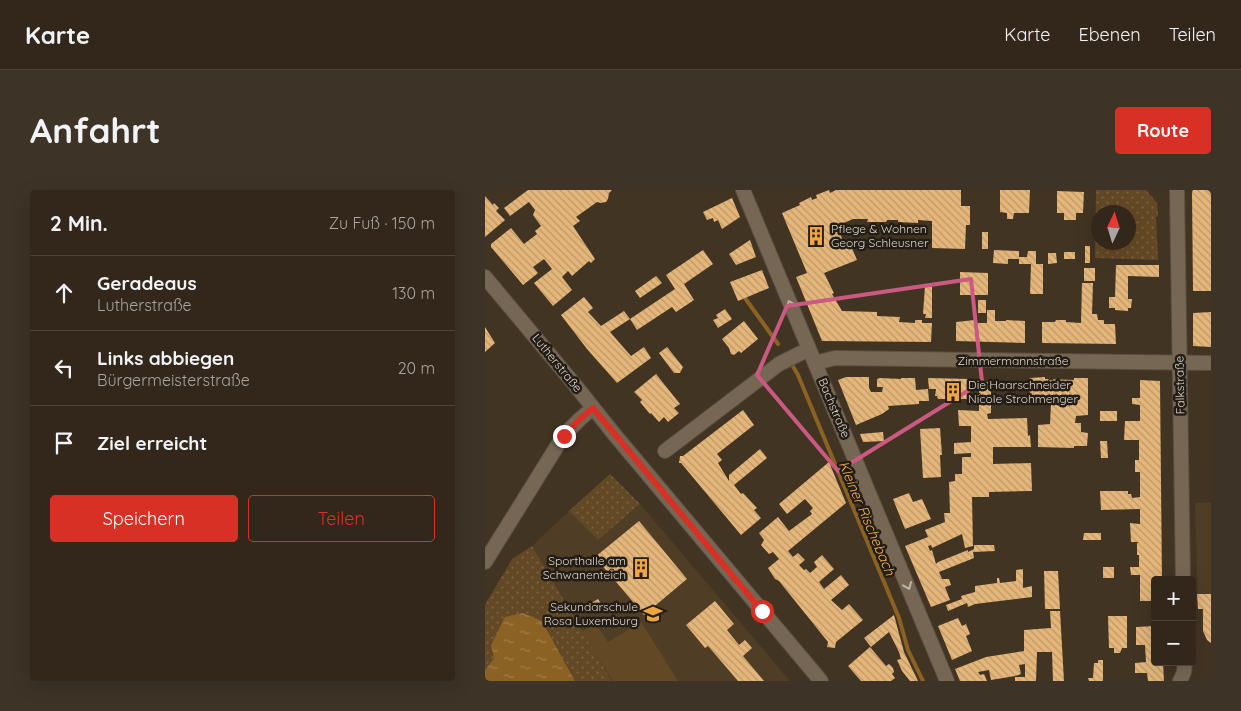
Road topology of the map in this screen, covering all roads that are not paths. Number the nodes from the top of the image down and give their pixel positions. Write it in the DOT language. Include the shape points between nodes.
graph roads {
  1 [pos="743,190"];
  2 [pos="1177,190"];
  3 [pos="485,277"];
  4 [pos="809,349"];
  5 [pos="815,363"];
  6 [pos="1180,363"];
  7 [pos="1211,363"];
  8 [pos="593,408"];
  9 [pos="665,451"];
  10 [pos="485,562"];
  11 [pos="1183,576"];
  12 [pos="1185,666"];
  13 [pos="821,681"];
  14 [pos="947,681"];
  15 [pos="1180,681"];
  4 -- 1 [label="street, Bachstraße, one-way"];
  2 -- 6 [label="street, Falkstraße"];
  3 -- 8 [label="street, Lutherstraße"];
  4 -- 5 [label="street, Bachstraße"];
  4 -- 9 [label="street" via="779,364"];
  5 -- 6 [label="street, Zimmermannstraße" via="835,358"];
  5 -- 14 [label="street, Bachstraße, one-way"];
  6 -- 7 [label="street, Zimmermannstraße"];
  6 -- 11 [label="street, Falkstraße"];
  8 -- 10 [label="street" via="564,436"];
  8 -- 13 [label="street, Lutherstraße"];
  12 -- 15 [label="street"];
}
